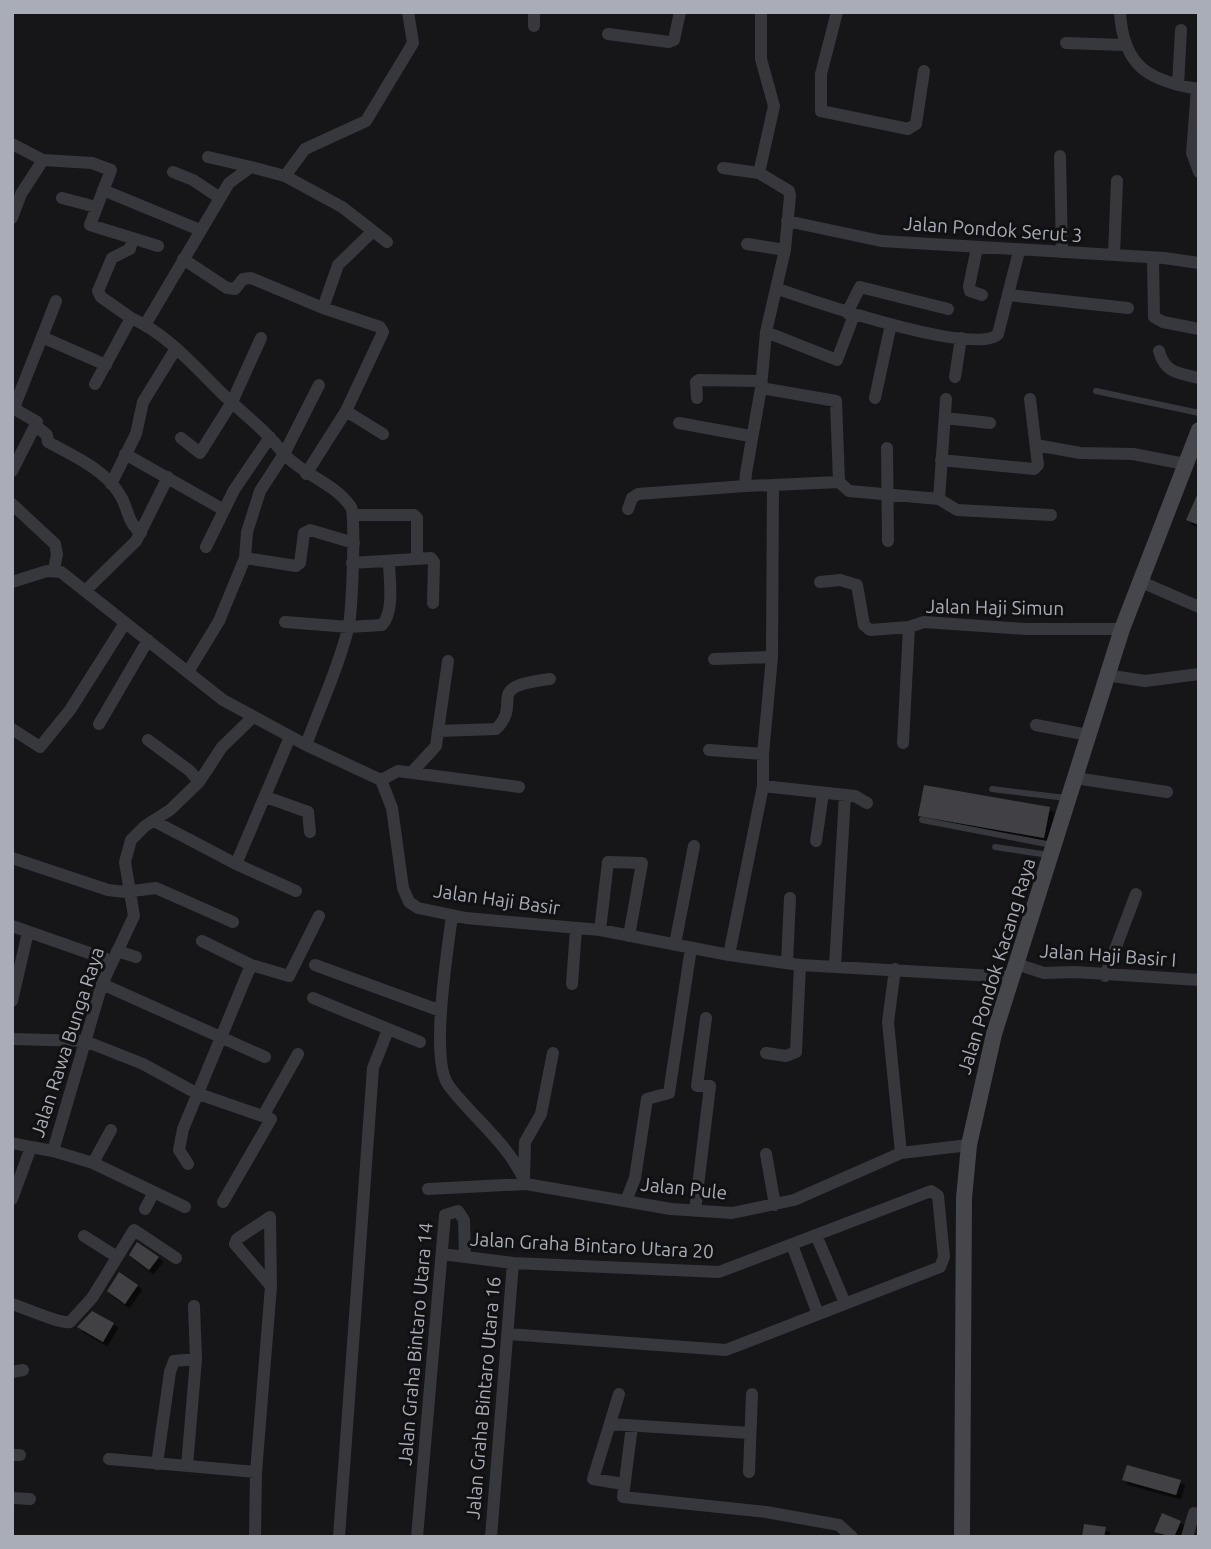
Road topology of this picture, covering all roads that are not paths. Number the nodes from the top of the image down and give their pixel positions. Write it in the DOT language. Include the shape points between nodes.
graph roads {
  1 [pos="408,12"];
  2 [pos="680,12"];
  3 [pos="761,12"];
  4 [pos="837,12"];
  5 [pos="1120,12"];
  6 [pos="1181,30"];
  7 [pos="608,34"];
  8 [pos="1066,43"];
  9 [pos="1124,45"];
  10 [pos="924,71"];
  11 [pos="1178,85"];
  12 [pos="1198,89"];
  13 [pos="12,144"];
  14 [pos="1060,156"];
  15 [pos="208,157"];
  16 [pos="43,160"];
  17 [pos="251,167"];
  18 [pos="723,168"];
  19 [pos="173,172"];
  20 [pos="1199,172"];
  21 [pos="759,173"];
  22 [pos="285,176"];
  23 [pos="1117,181"];
  24 [pos="103,190"];
  25 [pos="62,198"];
  26 [pos="220,198"];
  27 [pos="96,207"];
  28 [pos="12,218"];
  29 [pos="787,220"];
  30 [pos="200,230"];
  31 [pos="373,232"];
  32 [pos="133,238"];
  33 [pos="387,242"];
  34 [pos="747,244"];
  35 [pos="158,246"];
  36 [pos="977,248"];
  37 [pos="785,250"];
  38 [pos="1019,251"];
  39 [pos="1062,252"];
  40 [pos="1114,255"];
  41 [pos="1153,258"];
  42 [pos="183,259"];
  43 [pos="1199,263"];
  44 [pos="778,289"];
  45 [pos="982,295"];
  46 [pos="1008,295"];
  47 [pos="56,301"];
  48 [pos="1128,307"];
  49 [pos="323,309"];
  50 [pos="948,309"];
  51 [pos="850,314"];
  52 [pos="131,318"];
  53 [pos="891,324"];
  54 [pos="145,325"];
  55 [pos="1199,328"];
  56 [pos="766,332"];
  57 [pos="42,337"];
  58 [pos="261,338"];
  59 [pos="961,338"];
  60 [pos="174,350"];
  61 [pos="1159,351"];
  62 [pos="106,365"];
  63 [pos="955,377"];
  64 [pos="1199,378"];
  65 [pos="95,384"];
  66 [pos="761,384"];
  67 [pos="319,385"];
  68 [pos="1096,391"];
  69 [pos="697,398"];
  70 [pos="875,398"];
  71 [pos="1030,398"];
  72 [pos="946,399"];
  73 [pos="232,402"];
  74 [pos="346,411"];
  75 [pos="1199,413"];
  76 [pos="945,418"];
  77 [pos="679,423"];
  78 [pos="990,423"];
  79 [pos="36,426"];
  80 [pos="1199,431"];
  81 [pos="383,434"];
  82 [pos="750,436"];
  83 [pos="270,437"];
  84 [pos="181,438"];
  85 [pos="1036,445"];
  86 [pos="887,448"];
  87 [pos="125,454"];
  88 [pos="284,454"];
  89 [pos="941,460"];
  90 [pos="1185,464"];
  91 [pos="12,471"];
  92 [pos="306,474"];
  93 [pos="168,477"];
  94 [pos="839,482"];
  95 [pos="111,484"];
  96 [pos="773,485"];
  97 [pos="745,486"];
  98 [pos="889,493"];
  99 [pos="939,499"];
  100 [pos="12,504"];
  101 [pos="628,509"];
  102 [pos="224,510"];
  103 [pos="355,515"];
  104 [pos="1051,515"];
  105 [pos="141,533"];
  106 [pos="888,541"];
  107 [pos="354,543"];
  108 [pos="206,547"];
  109 [pos="245,558"];
  110 [pos="417,559"];
  111 [pos="389,561"];
  112 [pos="352,564"];
  113 [pos="54,570"];
  114 [pos="1139,581"];
  115 [pos="12,582"];
  116 [pos="820,582"];
  117 [pos="86,590"];
  118 [pos="433,603"];
  119 [pos="1199,607"];
  120 [pos="285,622"];
  121 [pos="125,623"];
  122 [pos="349,627"];
  123 [pos="909,627"];
  124 [pos="1122,629"];
  125 [pos="148,640"];
  126 [pos="772,657"];
  127 [pos="714,659"];
  128 [pos="447,661"];
  129 [pos="188,672"];
  130 [pos="1199,674"];
  131 [pos="1107,675"];
  132 [pos="550,680"];
  133 [pos="253,717"];
  134 [pos="99,724"];
  135 [pos="1036,725"];
  136 [pos="12,729"];
  137 [pos="438,730"];
  138 [pos="1088,735"];
  139 [pos="290,737"];
  140 [pos="148,740"];
  141 [pos="903,743"];
  142 [pos="306,746"];
  143 [pos="709,750"];
  144 [pos="762,754"];
  145 [pos="412,772"];
  146 [pos="1075,778"];
  147 [pos="381,780"];
  148 [pos="199,782"];
  149 [pos="763,786"];
  150 [pos="519,787"];
  151 [pos="992,789"];
  152 [pos="1167,792"];
  153 [pos="823,793"];
  154 [pos="845,795"];
  155 [pos="266,797"];
  156 [pos="1068,798"];
  157 [pos="867,803"];
  158 [pos="922,820"];
  159 [pos="154,821"];
  160 [pos="310,832"];
  161 [pos="816,841"];
  162 [pos="694,846"];
  163 [pos="995,847"];
  164 [pos="1052,851"];
  165 [pos="12,858"];
  166 [pos="236,864"];
  167 [pos="130,891"];
  168 [pos="296,891"];
  169 [pos="1136,894"];
  170 [pos="790,898"];
  171 [pos="452,915"];
  172 [pos="319,916"];
  173 [pos="233,922"];
  174 [pos="12,926"];
  175 [pos="576,929"];
  176 [pos="600,930"];
  177 [pos="28,932"];
  178 [pos="629,936"];
  179 [pos="202,941"];
  180 [pos="674,944"];
  181 [pos="691,948"];
  182 [pos="115,956"];
  183 [pos="730,956"];
  184 [pos="136,957"];
  185 [pos="793,964"];
  186 [pos="251,965"];
  187 [pos="315,965"];
  188 [pos="835,966"];
  189 [pos="895,969"];
  190 [pos="16,970"];
  191 [pos="1014,971"];
  192 [pos="1105,976"];
  193 [pos="1199,981"];
  194 [pos="102,984"];
  195 [pos="572,984"];
  196 [pos="313,998"];
  197 [pos="12,1001"];
  198 [pos="441,1011"];
  199 [pos="706,1018"];
  200 [pos="388,1030"];
  201 [pos="219,1038"];
  202 [pos="12,1039"];
  203 [pos="85,1041"];
  204 [pos="419,1042"];
  205 [pos="553,1053"];
  206 [pos="766,1053"];
  207 [pos="298,1054"];
  208 [pos="265,1057"];
  209 [pos="196,1093"];
  210 [pos="263,1116"];
  211 [pos="111,1130"];
  212 [pos="12,1143"];
  213 [pos="969,1146"];
  214 [pos="31,1147"];
  215 [pos="53,1151"];
  216 [pos="901,1153"];
  217 [pos="766,1154"];
  218 [pos="93,1163"];
  219 [pos="188,1164"];
  220 [pos="525,1181"];
  221 [pos="428,1189"];
  222 [pos="154,1192"];
  223 [pos="12,1199"];
  224 [pos="626,1201"];
  225 [pos="223,1202"];
  226 [pos="775,1205"];
  227 [pos="185,1207"];
  228 [pos="145,1209"];
  229 [pos="695,1211"];
  230 [pos="816,1235"];
  231 [pos="84,1236"];
  232 [pos="792,1245"];
  233 [pos="442,1254"];
  234 [pos="117,1257"];
  235 [pos="465,1257"];
  236 [pos="176,1258"];
  237 [pos="513,1262"];
  238 [pos="271,1286"];
  239 [pos="845,1303"];
  240 [pos="12,1304"];
  241 [pos="194,1306"];
  242 [pos="818,1314"];
  243 [pos="508,1334"];
  244 [pos="196,1359"];
  245 [pos="619,1394"];
  246 [pos="752,1394"];
  247 [pos="610,1424"];
  248 [pos="632,1426"];
  249 [pos="750,1433"];
  250 [pos="109,1459"];
  251 [pos="157,1464"];
  252 [pos="187,1466"];
  253 [pos="256,1472"];
  254 [pos="749,1472"];
  255 [pos="623,1484"];
  256 [pos="12,1498"];
  257 [pos="30,1499"];
  258 [pos="1194,1513"];
  259 [pos="255,1537"];
  260 [pos="339,1537"];
  261 [pos="417,1537"];
  262 [pos="491,1537"];
  263 [pos="852,1537"];
  264 [pos="962,1537"];
  265 [pos="1187,1537"];
  1 -- 22 [label="street" via="413,43 366,121 305,149"];
  2 -- 7 [label="street" via="674,40"];
  3 -- 21 [label="street" via="761,59 774,106"];
  4 -- 10 [label="street" via="821,74 821,111 908,129 916,124"];
  5 -- 9 [label="street"];
  6 -- 11 [label="street"];
  8 -- 9 [label="street"];
  9 -- 11 [label="street" via="1142,68"];
  11 -- 12 [label="street"];
  12 -- 20 [label="street" via="1192,153"];
  13 -- 16 [label="street"];
  14 -- 39 [label="street"];
  15 -- 17 [label="street"];
  16 -- 24 [label="street" via="109,168"];
  16 -- 28 [label="street"];
  17 -- 22 [label="street"];
  17 -- 26 [label="street" via="229,183"];
  18 -- 21 [label="street"];
  19 -- 26 [label="street"];
  21 -- 29 [label="street" via="789,191"];
  22 -- 31 [label="street" via="342,207"];
  23 -- 40 [label="street"];
  24 -- 27 [label="street"];
  24 -- 30 [label="street"];
  25 -- 27 [label="street"];
  26 -- 30 [label="street"];
  27 -- 32 [label="street" via="90,225"];
  29 -- 36 [label="street, Jalan Pondok Serut 3" via="881,241"];
  29 -- 37 [label="street"];
  30 -- 42 [label="street"];
  31 -- 33 [label="street"];
  31 -- 49 [label="street" via="338,265"];
  32 -- 35 [label="street"];
  32 -- 52 [label="street" via="130,250 112,258 98,291"];
  34 -- 37 [label="street"];
  36 -- 38 [label="street, Jalan Pondok Serut 3"];
  36 -- 45 [label="street" via="969,286"];
  37 -- 44 [label="street"];
  38 -- 39 [label="street, Jalan Pondok Serut 3"];
  38 -- 46 [label="street"];
  39 -- 40 [label="street, Jalan Pondok Serut 3"];
  40 -- 41 [label="street, Jalan Pondok Serut 3"];
  41 -- 43 [label="street, Jalan Pondok Serut 3"];
  41 -- 55 [label="street" via="1154,317"];
  42 -- 49 [label="street" via="227,288 235,289 243,279 251,278"];
  42 -- 54 [label="street"];
  44 -- 51 [label="street"];
  44 -- 56 [label="street"];
  46 -- 48 [label="street"];
  46 -- 59 [label="street" via="995,338"];
  47 -- 57 [label="street"];
  49 -- 74 [label="street" via="382,330"];
  50 -- 51 [label="street" via="858,287"];
  51 -- 53 [label="street"];
  51 -- 56 [label="street" via="837,359"];
  52 -- 54 [label="street"];
  52 -- 62 [label="street"];
  53 -- 59 [label="street"];
  53 -- 70 [label="street"];
  54 -- 60 [label="street"];
  56 -- 66 [label="street"];
  57 -- 62 [label="street"];
  57 -- 79 [label="street" via="15,405 37,422"];
  58 -- 73 [label="street"];
  59 -- 63 [label="street"];
  60 -- 73 [label="street"];
  60 -- 87 [label="street" via="143,402 136,434"];
  61 -- 64 [label="street" via="1163,365 1170,370"];
  62 -- 65 [label="street"];
  66 -- 69 [label="street" via="699,380"];
  66 -- 82 [label="street"];
  66 -- 94 [label="street" via="836,401"];
  67 -- 88 [label="street"];
  68 -- 75 [label="lane"];
  71 -- 85 [label="street"];
  72 -- 76 [label="street"];
  73 -- 83 [label="street"];
  73 -- 84 [label="street" via="200,453"];
  74 -- 81 [label="street"];
  74 -- 92 [label="street"];
  76 -- 78 [label="street"];
  76 -- 89 [label="street"];
  77 -- 82 [label="street"];
  79 -- 91 [label="street"];
  79 -- 95 [label="street" via="48,442"];
  80 -- 90 [label="main road, Jalan Pondok Kacang Raya"];
  82 -- 97 [label="street"];
  83 -- 88 [label="street"];
  83 -- 102 [label="street"];
  85 -- 89 [label="street" via="1038,465 1034,469"];
  85 -- 90 [label="street"];
  86 -- 98 [label="street"];
  87 -- 93 [label="street"];
  87 -- 95 [label="street"];
  88 -- 92 [label="street"];
  88 -- 109 [label="street" via="260,491 247,532"];
  89 -- 99 [label="street"];
  90 -- 114 [label="main road, Jalan Pondok Kacang Raya"];
  92 -- 103 [label="street" via="336,491"];
  93 -- 102 [label="street"];
  93 -- 105 [label="street"];
  94 -- 96 [label="street"];
  94 -- 98 [label="street" via="849,491"];
  95 -- 105 [label="street" via="121,495 130,524"];
  96 -- 97 [label="street"];
  96 -- 126 [label="street"];
  97 -- 101 [label="street" via="638,494"];
  98 -- 99 [label="street"];
  98 -- 106 [label="street"];
  99 -- 104 [label="street" via="957,510"];
  100 -- 113 [label="street" via="55,544"];
  102 -- 108 [label="street"];
  103 -- 107 [label="street"];
  103 -- 110 [label="street" via="414,514"];
  105 -- 117 [label="street"];
  107 -- 109 [label="street" via="310,530 304,533 296,566"];
  107 -- 112 [label="street"];
  109 -- 129 [label="street" via="219,621"];
  110 -- 111 [label="street"];
  110 -- 118 [label="street" via="433,559"];
  111 -- 112 [label="street"];
  111 -- 122 [label="street" via="387,620 377,627"];
  112 -- 122 [label="street"];
  113 -- 115 [label="street"];
  113 -- 117 [label="street"];
  114 -- 119 [label="street"];
  114 -- 124 [label="main road, Jalan Pondok Kacang Raya"];
  116 -- 123 [label="street, Jalan Haji Simun" via="840,580 857,585 864,625 870,630"];
  117 -- 121 [label="street"];
  120 -- 122 [label="street"];
  121 -- 125 [label="street"];
  121 -- 136 [label="street" via="70,710 40,747"];
  122 -- 142 [label="street"];
  123 -- 124 [label="street, Jalan Haji Simun" via="924,622"];
  123 -- 141 [label="street"];
  124 -- 131 [label="main road, Jalan Pondok Kacang Raya"];
  125 -- 129 [label="street"];
  125 -- 134 [label="street"];
  126 -- 127 [label="street"];
  126 -- 144 [label="street"];
  128 -- 137 [label="street"];
  129 -- 133 [label="street" via="223,701"];
  130 -- 131 [label="street" via="1145,681"];
  131 -- 138 [label="main road, Jalan Pondok Kacang Raya"];
  132 -- 137 [label="street" via="522,683 510,690 503,722 496,729"];
  133 -- 139 [label="street"];
  133 -- 148 [label="street, Jalan Rawa Bunga Raya" via="222,747"];
  135 -- 138 [label="street"];
  137 -- 145 [label="street" via="436,746"];
  138 -- 146 [label="main road, Jalan Pondok Kacang Raya"];
  139 -- 142 [label="street"];
  139 -- 155 [label="street"];
  140 -- 148 [label="street"];
  142 -- 147 [label="street"];
  143 -- 144 [label="street"];
  144 -- 149 [label="street"];
  145 -- 147 [label="street" via="398,771"];
  145 -- 150 [label="street"];
  146 -- 152 [label="street"];
  146 -- 156 [label="main road, Jalan Pondok Kacang Raya"];
  147 -- 171 [label="street, Jalan Haji Basir" via="392,808 409,902"];
  148 -- 159 [label="street, Jalan Rawa Bunga Raya"];
  149 -- 153 [label="street"];
  149 -- 183 [label="street"];
  151 -- 156 [label="lane"];
  153 -- 154 [label="street"];
  153 -- 161 [label="street"];
  154 -- 157 [label="street"];
  154 -- 188 [label="street"];
  155 -- 160 [label="street" via="308,812"];
  155 -- 166 [label="street"];
  156 -- 164 [label="main road, Jalan Pondok Kacang Raya"];
  158 -- 164 [label="lane"];
  159 -- 166 [label="street"];
  159 -- 167 [label="street, Jalan Rawa Bunga Raya" via="131,839 126,851"];
  162 -- 180 [label="street"];
  163 -- 164 [label="lane"];
  164 -- 191 [label="main road, Jalan Pondok Kacang Raya"];
  165 -- 167 [label="street" via="108,890"];
  166 -- 168 [label="street"];
  167 -- 173 [label="street" via="156,888"];
  167 -- 182 [label="street, Jalan Rawa Bunga Raya" via="134,916"];
  169 -- 192 [label="street"];
  170 -- 185 [label="street"];
  171 -- 175 [label="street, Jalan Haji Basir"];
  171 -- 198 [label="street"];
  172 -- 186 [label="street" via="289,976"];
  174 -- 177 [label="street"];
  175 -- 176 [label="street, Jalan Haji Basir"];
  175 -- 195 [label="street"];
  176 -- 178 [label="street, Jalan Haji Basir"];
  176 -- 178 [label="street" via="608,862 642,863"];
  177 -- 182 [label="street"];
  177 -- 190 [label="street"];
  178 -- 180 [label="street, Jalan Haji Basir"];
  179 -- 186 [label="street"];
  180 -- 181 [label="street, Jalan Haji Basir"];
  181 -- 183 [label="street, Jalan Haji Basir"];
  181 -- 224 [label="street" via="669,1093 647,1099 635,1178"];
  182 -- 184 [label="street"];
  182 -- 194 [label="street, Jalan Rawa Bunga Raya"];
  183 -- 185 [label="street, Jalan Haji Basir"];
  185 -- 188 [label="street, Jalan Haji Basir"];
  185 -- 206 [label="street" via="796,1052 786,1056"];
  186 -- 201 [label="street"];
  187 -- 198 [label="street"];
  188 -- 189 [label="street, Jalan Haji Basir"];
  189 -- 191 [label="street, Jalan Haji Basir"];
  189 -- 216 [label="street" via="888,1022"];
  190 -- 197 [label="street"];
  191 -- 192 [label="street, Jalan Haji Basir I"];
  191 -- 213 [label="main road, Jalan Pondok Kacang Raya" via="994,1034"];
  192 -- 193 [label="street, Jalan Haji Basir I"];
  194 -- 201 [label="street"];
  194 -- 203 [label="street, Jalan Rawa Bunga Raya"];
  196 -- 200 [label="street"];
  198 -- 220 [label="street" via="447,1085 495,1136"];
  199 -- 229 [label="street" via="697,1086 710,1086"];
  200 -- 204 [label="street"];
  200 -- 260 [label="street" via="373,1068"];
  201 -- 208 [label="street"];
  201 -- 209 [label="street"];
  202 -- 203 [label="street"];
  203 -- 209 [label="street" via="143,1064"];
  203 -- 215 [label="street, Jalan Rawa Bunga Raya"];
  205 -- 220 [label="street" via="541,1114 525,1142"];
  207 -- 210 [label="street"];
  209 -- 210 [label="street"];
  209 -- 219 [label="street" via="179,1150"];
  210 -- 225 [label="street" via="271,1122"];
  211 -- 218 [label="street"];
  212 -- 214 [label="street"];
  213 -- 216 [label="street, Jalan Pule"];
  213 -- 264 [label="main road, Jalan Pondok Kacang Raya" via="964,1198"];
  214 -- 215 [label="street, Jalan Rawa Bunga Raya"];
  214 -- 223 [label="street, Jalan Rawa Bunga Raya"];
  215 -- 218 [label="street"];
  216 -- 226 [label="street, Jalan Pule"];
  217 -- 226 [label="street"];
  218 -- 222 [label="street"];
  220 -- 221 [label="street, Jalan Pule"];
  220 -- 224 [label="street, Jalan Pule"];
  222 -- 227 [label="street"];
  222 -- 228 [label="street"];
  224 -- 229 [label="street, Jalan Pule"];
  226 -- 229 [label="street, Jalan Pule" via="732,1213"];
  230 -- 232 [label="street, Jalan Graha Bintaro Utara 20"];
  230 -- 239 [label="street"];
  230 -- 239 [label="street, Jalan Graha Bintaro Utara 20" via="935,1192 944,1263"];
  231 -- 234 [label="street"];
  232 -- 237 [label="street, Jalan Graha Bintaro Utara 20" via="719,1272"];
  232 -- 242 [label="street"];
  233 -- 235 [label="street, Jalan Graha Bintaro Utara 20"];
  233 -- 235 [label="street, Jalan Graha Bintaro Utara 14" via="445,1215 458,1211 464,1220"];
  233 -- 261 [label="street, Jalan Graha Bintaro Utara 14"];
  234 -- 236 [label="street" via="134,1230"];
  234 -- 240 [label="street" via="92,1298 70,1322 63,1324"];
  235 -- 237 [label="street, Jalan Graha Bintaro Utara 20"];
  237 -- 243 [label="street, Jalan Graha Bintaro Utara 16"];
  238 -- 238 [label="street" via="271,1217 270,1216 235,1244"];
  238 -- 253 [label="street"];
  239 -- 242 [label="street"];
  241 -- 244 [label="street"];
  242 -- 243 [label="street" via="726,1350"];
  243 -- 262 [label="street, Jalan Graha Bintaro Utara 16"];
  244 -- 251 [label="street" via="174,1361"];
  244 -- 252 [label="street"];
  245 -- 247 [label="street"];
  246 -- 249 [label="street"];
  247 -- 248 [label="street"];
  247 -- 255 [label="street" via="593,1479"];
  248 -- 249 [label="street"];
  248 -- 255 [label="street"];
  249 -- 254 [label="street"];
  250 -- 251 [label="street"];
  251 -- 252 [label="street"];
  252 -- 253 [label="street"];
  253 -- 259 [label="street"];
  255 -- 263 [label="street" via="623,1497 766,1512 839,1525"];
  256 -- 257 [label="street"];
  258 -- 265 [label="street"];
}
